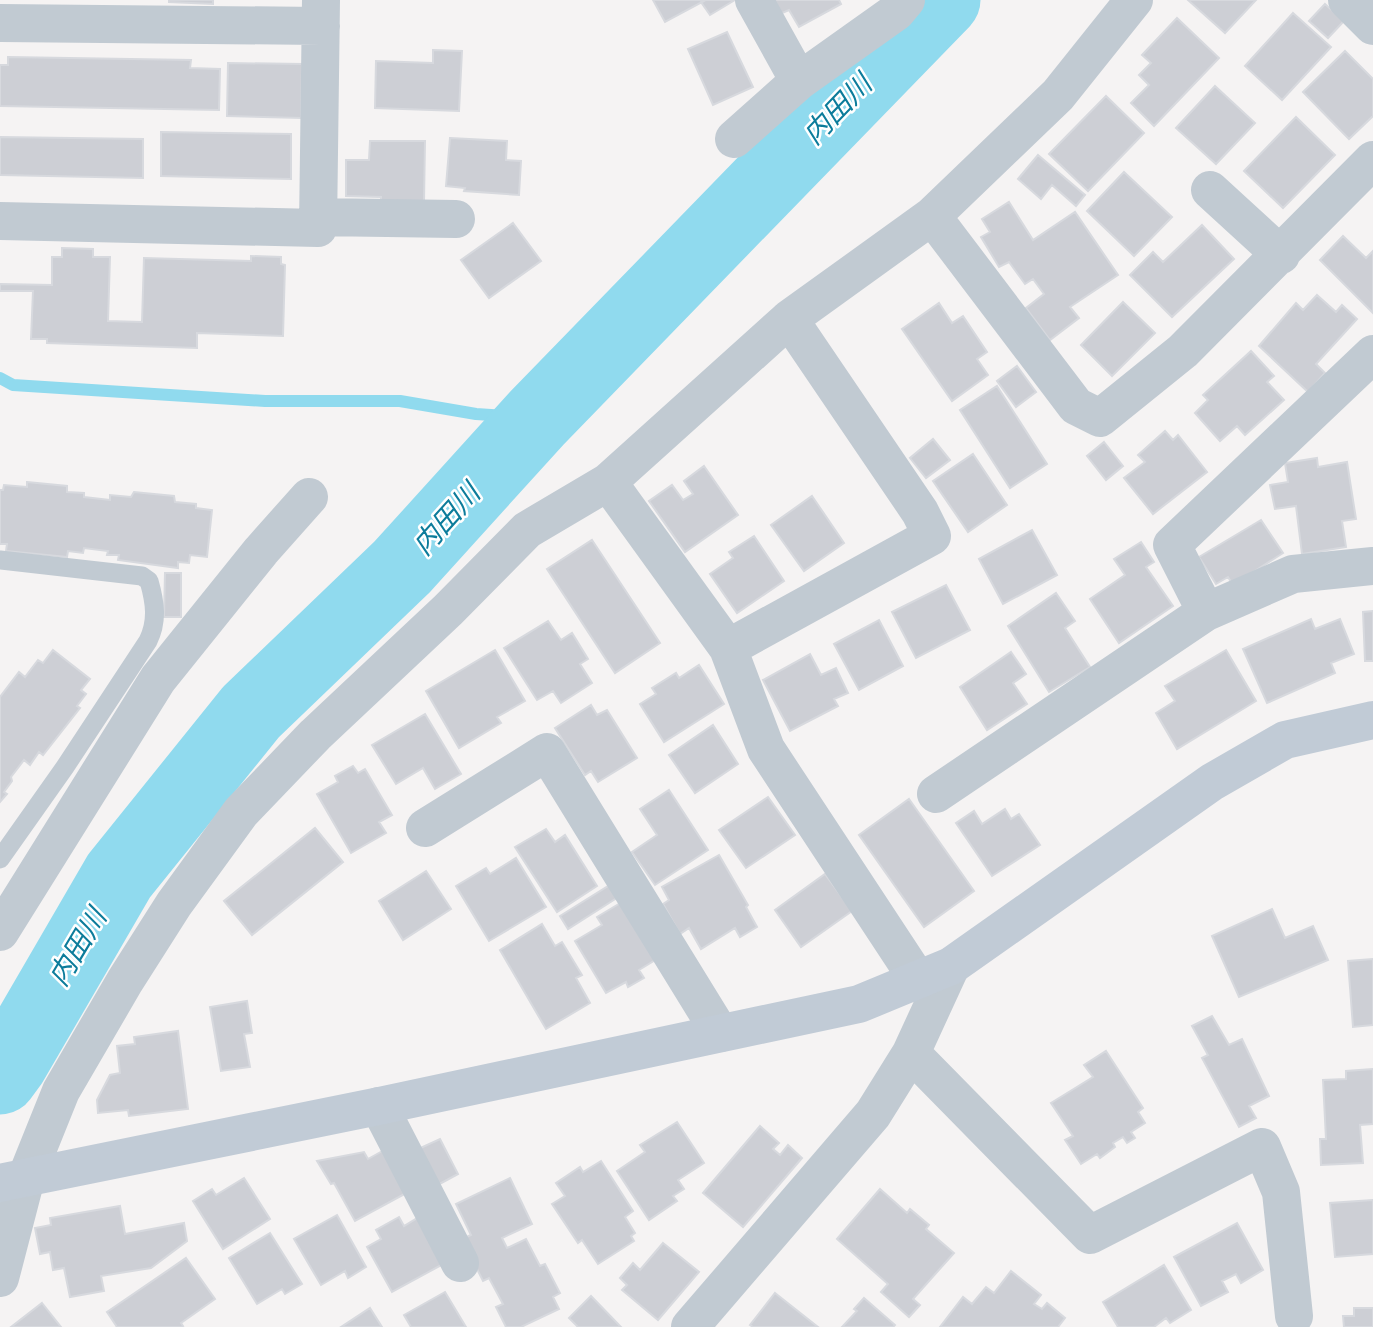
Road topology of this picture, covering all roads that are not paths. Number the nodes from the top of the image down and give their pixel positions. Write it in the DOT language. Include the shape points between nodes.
graph roads {
  1 [pos="754,0"];
  2 [pos="906,0"];
  3 [pos="1134,0"];
  4 [pos="1347,0"];
  5 [pos="321,13"];
  6 [pos="0,23"];
  7 [pos="1373,26"];
  8 [pos="799,80"];
  9 [pos="734,139"];
  10 [pos="1373,160"];
  11 [pos="1210,190"];
  12 [pos="932,216"];
  13 [pos="318,217"];
  14 [pos="456,219"];
  15 [pos="0,220"];
  16 [pos="1280,254"];
  17 [pos="789,319"];
  18 [pos="1373,354"];
  19 [pos="608,482"];
  20 [pos="309,497"];
  21 [pos="0,560"];
  22 [pos="1373,566"];
  23 [pos="1206,612"];
  24 [pos="728,648"];
  25 [pos="1373,720"];
  26 [pos="936,794"];
  27 [pos="425,828"];
  28 [pos="0,859"];
  29 [pos="0,932"];
  30 [pos="934,973"];
  31 [pos="720,1033"];
  32 [pos="911,1053"];
  33 [pos="379,1106"];
  34 [pos="13,1180"];
  35 [pos="6,1235"];
  36 [pos="460,1263"];
  37 [pos="0,1278"];
  38 [pos="1294,1316"];
  39 [pos="690,1327"];
  1 -- 8 [label="street"];
  2 -- 8 [label="street" via="896,12"];
  3 -- 12 [label="street" via="1058,95"];
  4 -- 7 [label="street"];
  5 -- 6 [label="street"];
  5 -- 13 [label="street"];
  8 -- 9 [label="street"];
  10 -- 16 [label="street"];
  11 -- 16 [label="street"];
  12 -- 16 [label="street" via="1076,406 1100,418 1184,351"];
  12 -- 17 [label="street"];
  13 -- 14 [label="street"];
  13 -- 15 [label="street" via="318,228"];
  17 -- 19 [label="street"];
  17 -- 24 [label="street" via="932,536"];
  18 -- 23 [label="street" via="1172,545"];
  19 -- 24 [label="street"];
  19 -- 34 [label="street" via="527,530 241,812 173,904 125,981"];
  20 -- 29 [label="street" via="158,679"];
  21 -- 28 [label="lane" via="142,576 149,581 156,615 148,641"];
  22 -- 23 [label="street" via="1293,574"];
  23 -- 26 [label="street"];
  24 -- 30 [label="street" via="766,749"];
  25 -- 30 [label="street" via="1285,740 1212,782"];
  27 -- 31 [label="street" via="548,752"];
  30 -- 31 [label="street" via="859,1003"];
  30 -- 32 [label="street"];
  31 -- 33 [label="street"];
  32 -- 38 [label="street" via="1090,1235 1262,1147 1281,1192"];
  32 -- 39 [label="street" via="873,1114"];
  33 -- 34 [label="street"];
  33 -- 36 [label="street"];
  34 -- 35 [label="street"];
  35 -- 37 [label="street"];
}
